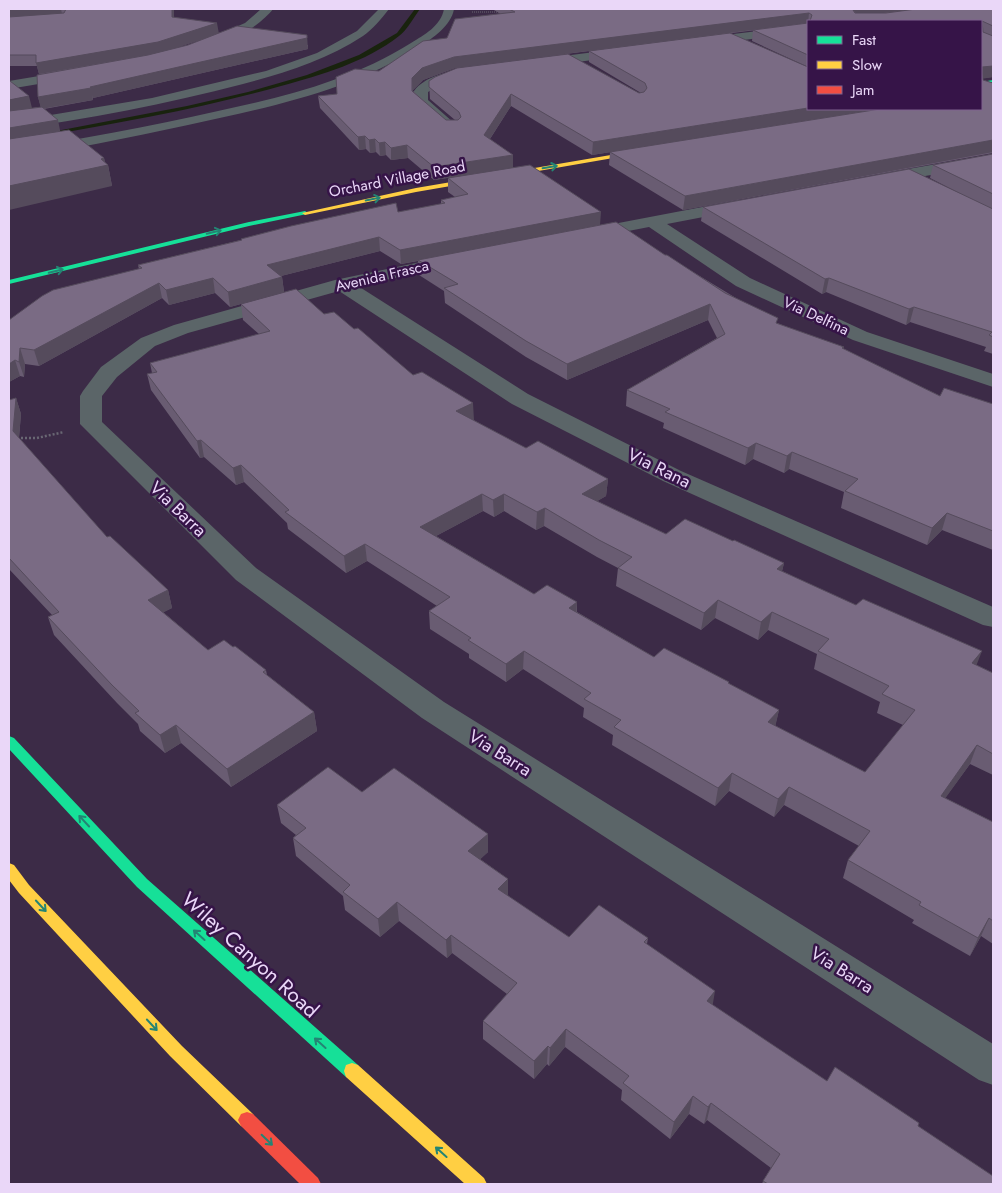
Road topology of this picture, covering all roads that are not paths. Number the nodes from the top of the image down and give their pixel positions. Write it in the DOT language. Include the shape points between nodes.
graph roads {
  1 [pos="267,9"];
  2 [pos="384,9"];
  3 [pos="449,9"];
  4 [pos="805,15"];
  5 [pos="818,20"];
  6 [pos="807,28"];
  7 [pos="731,38"];
  8 [pos="693,43"];
  9 [pos="197,47"];
  10 [pos="636,50"];
  11 [pos="757,50"];
  12 [pos="570,59"];
  13 [pos="532,64"];
  14 [pos="587,69"];
  15 [pos="85,72"];
  16 [pos="474,72"];
  17 [pos="9,84"];
  18 [pos="9,126"];
  19 [pos="453,128"];
  20 [pos="655,150"];
  21 [pos="9,156"];
  22 [pos="993,159"];
  23 [pos="907,174"];
  24 [pos="868,181"];
  25 [pos="933,187"];
  26 [pos="760,201"];
  27 [pos="652,222"];
  28 [pos="568,238"];
  29 [pos="474,256"];
  30 [pos="9,282"];
  31 [pos="342,284"];
  32 [pos="993,381"];
  33 [pos="91,424"];
  34 [pos="993,618"];
  35 [pos="9,741"];
  36 [pos="9,869"];
  37 [pos="993,1066"];
  38 [pos="312,1184"];
  39 [pos="478,1184"];
  1 -- 9 [label="street" via="242,30"];
  2 -- 18 [label="lane" via="360,35 321,56 262,75 184,95"];
  3 -- 21 [label="lane" via="435,31 410,49 330,85 283,100 197,120"];
  4 -- 5 [label="street"];
  6 -- 7 [label="street"];
  7 -- 8 [label="street"];
  7 -- 11 [label="street"];
  10 -- 12 [label="street"];
  12 -- 13 [label="street"];
  12 -- 14 [label="street"];
  15 -- 17 [label="street"];
  16 -- 19 [label="street" via="440,79 421,91 420,101"];
  30 -- 20 [label="main road, Orchard Village Road, one-way" via="248,224 416,190"];
  22 -- 23 [label="street"];
  23 -- 24 [label="street"];
  23 -- 25 [label="street"];
  26 -- 27 [label="street"];
  27 -- 28 [label="street"];
  27 -- 32 [label="street, Via Delfina" via="743,282 824,320 860,336"];
  29 -- 31 [label="street, Avenida Frasca"];
  31 -- 33 [label="street, Avenida Frasca" via="181,329 148,342 109,372 91,396"];
  31 -- 34 [label="street, Via Rana" via="529,403 672,476"];
  33 -- 37 [label="street, Via Barra" via="246,574 433,710"];
  39 -- 35 [label="main road, Wiley Canyon Road, one-way" via="142,883"];
  36 -- 38 [label="main road, one-way" via="176,1051"];
}
